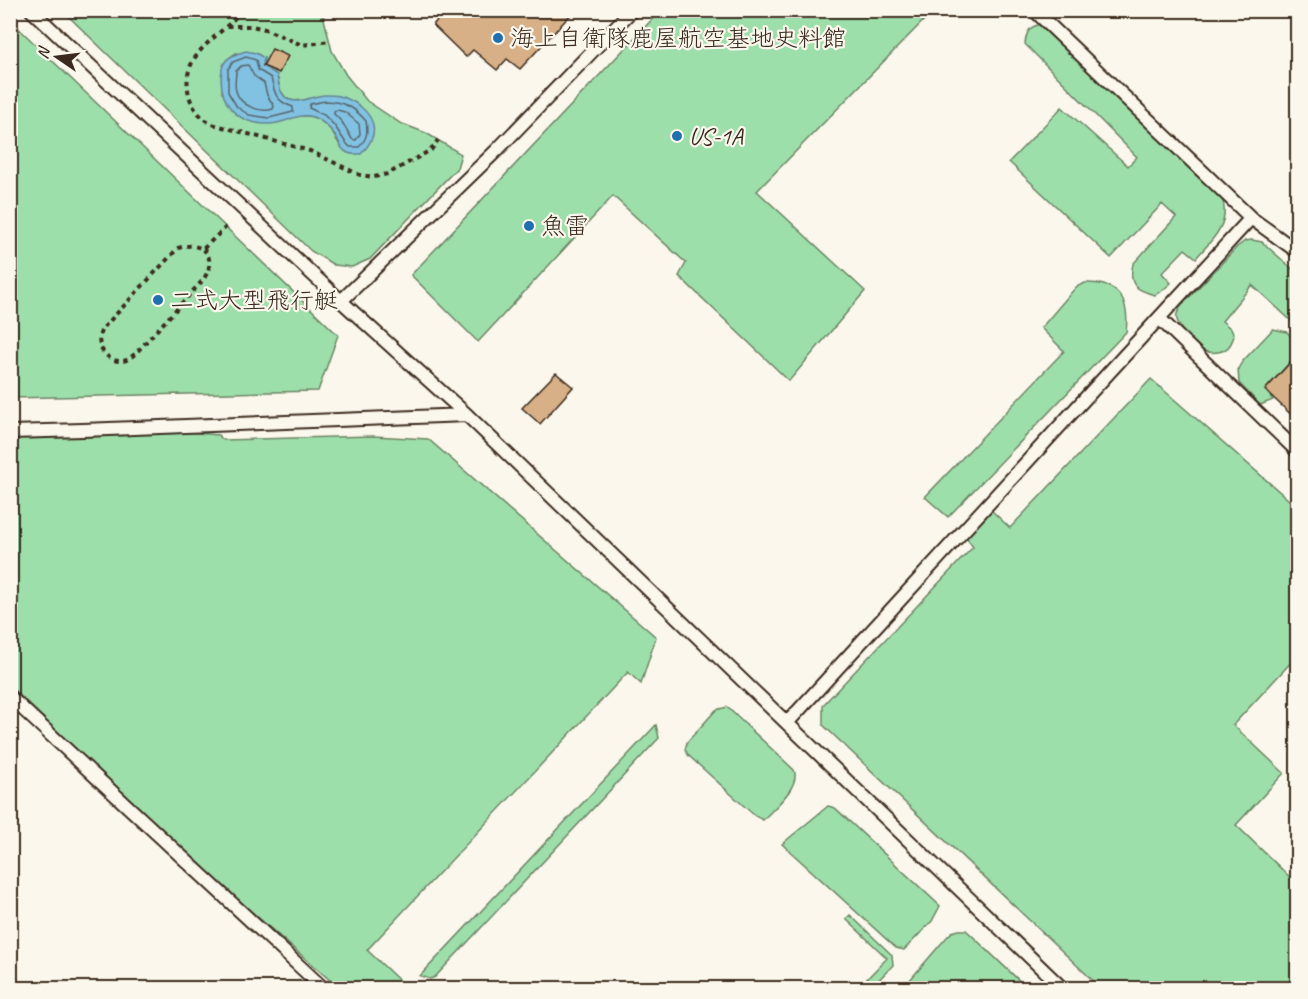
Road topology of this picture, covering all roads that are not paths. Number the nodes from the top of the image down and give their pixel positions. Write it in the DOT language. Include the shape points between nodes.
graph roads {
  1 [pos="31,10"];
  2 [pos="632,10"];
  3 [pos="1034,10"];
  4 [pos="1251,218"];
  5 [pos="1298,252"];
  6 [pos="341,301"];
  7 [pos="1159,318"];
  8 [pos="467,415"];
  9 [pos="10,432"];
  10 [pos="1298,452"];
  11 [pos="10,697"];
  12 [pos="787,723"];
  13 [pos="323,988"];
  14 [pos="1062,988"];
  1 -- 6 [label="lane"];
  2 -- 6 [label="lane" via="497,150"];
  3 -- 4 [label="lane"];
  4 -- 5 [label="lane"];
  4 -- 7 [label="lane"];
  6 -- 8 [label="lane"];
  7 -- 10 [label="lane"];
  7 -- 12 [label="lane"];
  8 -- 9 [label="lane"];
  8 -- 12 [label="lane"];
  11 -- 13 [label="lane"];
  12 -- 14 [label="lane"];
}
